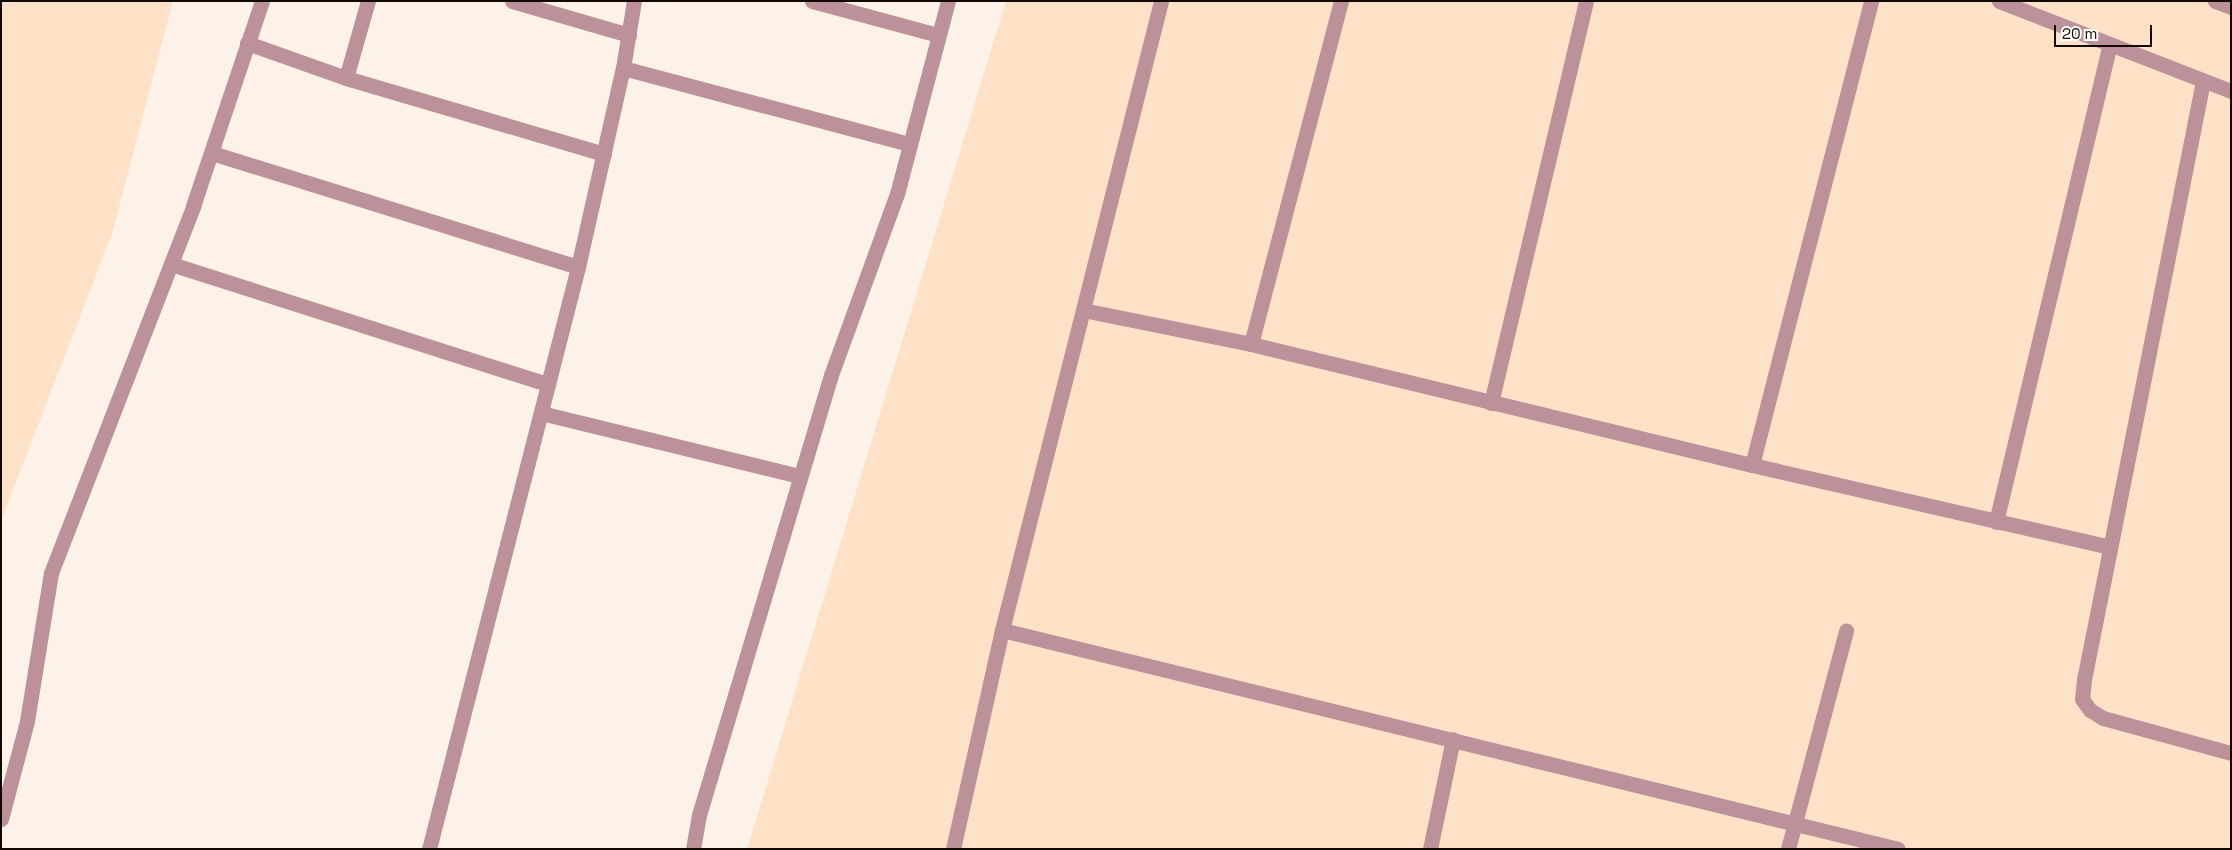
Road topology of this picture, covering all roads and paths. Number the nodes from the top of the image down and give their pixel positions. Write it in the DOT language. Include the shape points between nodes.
graph roads {
  1 [pos="262,1"];
  2 [pos="368,1"];
  3 [pos="512,1"];
  4 [pos="634,1"];
  5 [pos="812,1"];
  6 [pos="948,1"];
  7 [pos="1161,1"];
  8 [pos="1341,1"];
  9 [pos="1586,1"];
  10 [pos="1871,1"];
  11 [pos="1999,1"];
  12 [pos="2215,1"];
  13 [pos="2231,7"];
  14 [pos="629,35"];
  15 [pos="938,35"];
  16 [pos="247,43"];
  17 [pos="2110,45"];
  18 [pos="623,68"];
  19 [pos="346,78"];
  20 [pos="2203,81"];
  21 [pos="2231,92"];
  22 [pos="909,144"];
  23 [pos="212,153"];
  24 [pos="604,154"];
  25 [pos="171,264"];
  26 [pos="578,267"];
  27 [pos="1083,310"];
  28 [pos="1251,344"];
  29 [pos="548,384"];
  30 [pos="1491,403"];
  31 [pos="541,412"];
  32 [pos="1752,465"];
  33 [pos="800,476"];
  34 [pos="1996,522"];
  35 [pos="2110,548"];
  36 [pos="1002,630"];
  37 [pos="1846,632"];
  38 [pos="1453,739"];
  39 [pos="2231,753"];
  40 [pos="1,819"];
  41 [pos="1794,823"];
  42 [pos="429,849"];
  43 [pos="693,849"];
  44 [pos="953,849"];
  45 [pos="1430,849"];
  46 [pos="1788,849"];
  47 [pos="1898,849"];
  1 -- 16 [label="street"];
  2 -- 19 [label="street"];
  3 -- 14 [label="street"];
  4 -- 14 [label="street"];
  5 -- 15 [label="street"];
  6 -- 15 [label="street"];
  7 -- 27 [label="street"];
  8 -- 28 [label="street"];
  9 -- 30 [label="street"];
  10 -- 32 [label="street"];
  11 -- 17 [label="street"];
  12 -- 13 [label="street"];
  14 -- 18 [label="street"];
  15 -- 22 [label="street"];
  16 -- 19 [label="street"];
  16 -- 23 [label="street"];
  17 -- 20 [label="street"];
  17 -- 34 [label="street"];
  18 -- 22 [label="street"];
  18 -- 24 [label="street"];
  19 -- 24 [label="street"];
  20 -- 21 [label="street"];
  20 -- 35 [label="street"];
  22 -- 33 [label="street" via="897,194 831,375"];
  23 -- 25 [label="street"];
  23 -- 26 [label="street"];
  24 -- 26 [label="street"];
  25 -- 29 [label="street"];
  25 -- 40 [label="street" via="51,574 27,721"];
  26 -- 29 [label="street"];
  27 -- 28 [label="street"];
  27 -- 36 [label="street"];
  28 -- 30 [label="street"];
  29 -- 31 [label="street"];
  30 -- 32 [label="street"];
  31 -- 33 [label="street"];
  31 -- 42 [label="street"];
  32 -- 34 [label="street"];
  33 -- 43 [label="street" via="699,815"];
  34 -- 35 [label="street"];
  35 -- 39 [label="street" via="2082,699 2090,710 2103,718"];
  36 -- 38 [label="street"];
  36 -- 44 [label="street"];
  37 -- 41 [label="street"];
  38 -- 41 [label="street"];
  38 -- 45 [label="street"];
  41 -- 46 [label="street"];
  41 -- 47 [label="street"];
}
